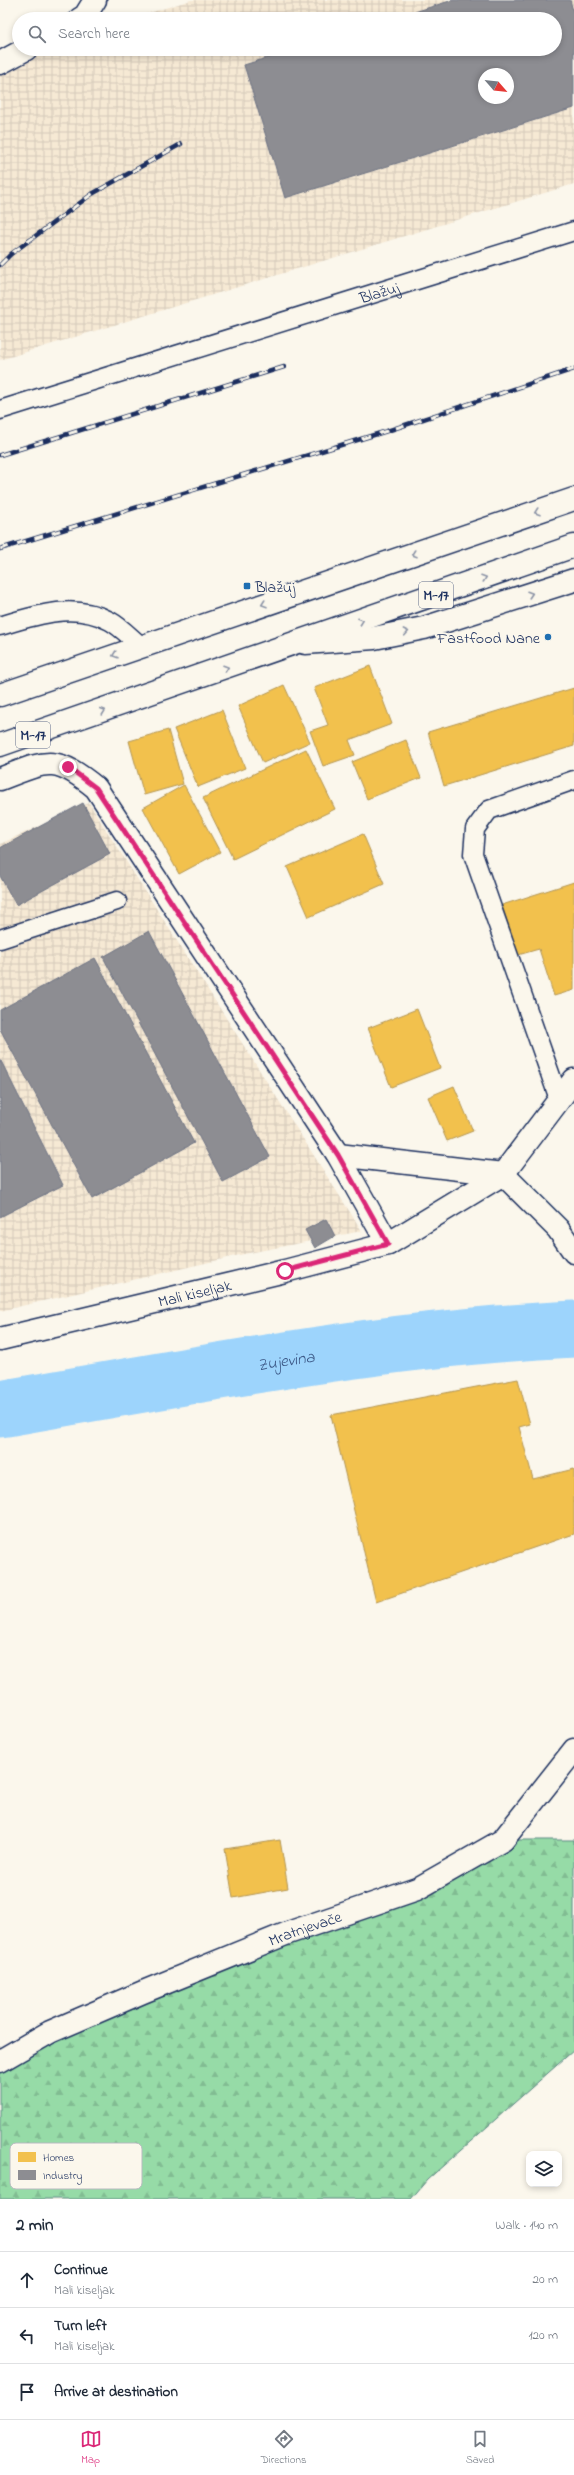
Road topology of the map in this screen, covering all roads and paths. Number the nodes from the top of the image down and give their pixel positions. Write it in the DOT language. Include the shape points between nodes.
graph roads {
  1 [pos="95,0"];
  2 [pos="88,12"];
  3 [pos="13,56"];
  4 [pos="0,63"];
  5 [pos="574,231"];
  6 [pos="0,410"];
  7 [pos="574,499"];
  8 [pos="574,546"];
  9 [pos="574,580"];
  10 [pos="0,626"];
  11 [pos="298,643"];
  12 [pos="141,646"];
  13 [pos="0,695"];
  14 [pos="0,745"];
  15 [pos="0,779"];
  16 [pos="574,780"];
  17 [pos="117,901"];
  18 [pos="0,939"];
  19 [pos="574,1080"];
  20 [pos="559,1099"];
  21 [pos="338,1155"];
  22 [pos="503,1174"];
  23 [pos="388,1244"];
  24 [pos="574,1252"];
  25 [pos="0,1339"];
  26 [pos="574,1750"];
  27 [pos="0,2061"];
  1 -- 2 [label="main road"];
  3 -- 4 [label="main road"];
  5 -- 6 [label="lane, Blažuj"];
  7 -- 12 [label="main road, one-way"];
  11 -- 8 [label="main road, M-17, one-way"];
  11 -- 9 [label="main road, one-way" via="374,638 424,628"];
  10 -- 12 [label="lane" via="43,613 82,611 110,621"];
  14 -- 11 [label="main road, M-17, one-way"];
  12 -- 13 [label="main road, one-way"];
  15 -- 21 [label="main road" via="42,763 57,764 68,767 96,788"];
  16 -- 20 [label="lane" via="489,810 475,829 473,854"];
  17 -- 18 [label="lane"];
  19 -- 20 [label="main road, Mali kiseljak"];
  20 -- 22 [label="main road, Mali kiseljak"];
  21 -- 22 [label="main road"];
  21 -- 23 [label="main road"];
  22 -- 23 [label="main road, Mali kiseljak"];
  22 -- 24 [label="main road" via="558,1229"];
  23 -- 25 [label="main road, Mali kiseljak"];
  26 -- 27 [label="main road, Mratnjevače" via="503,1840 417,1889 288,1933 142,1992 50,2032"];
}
